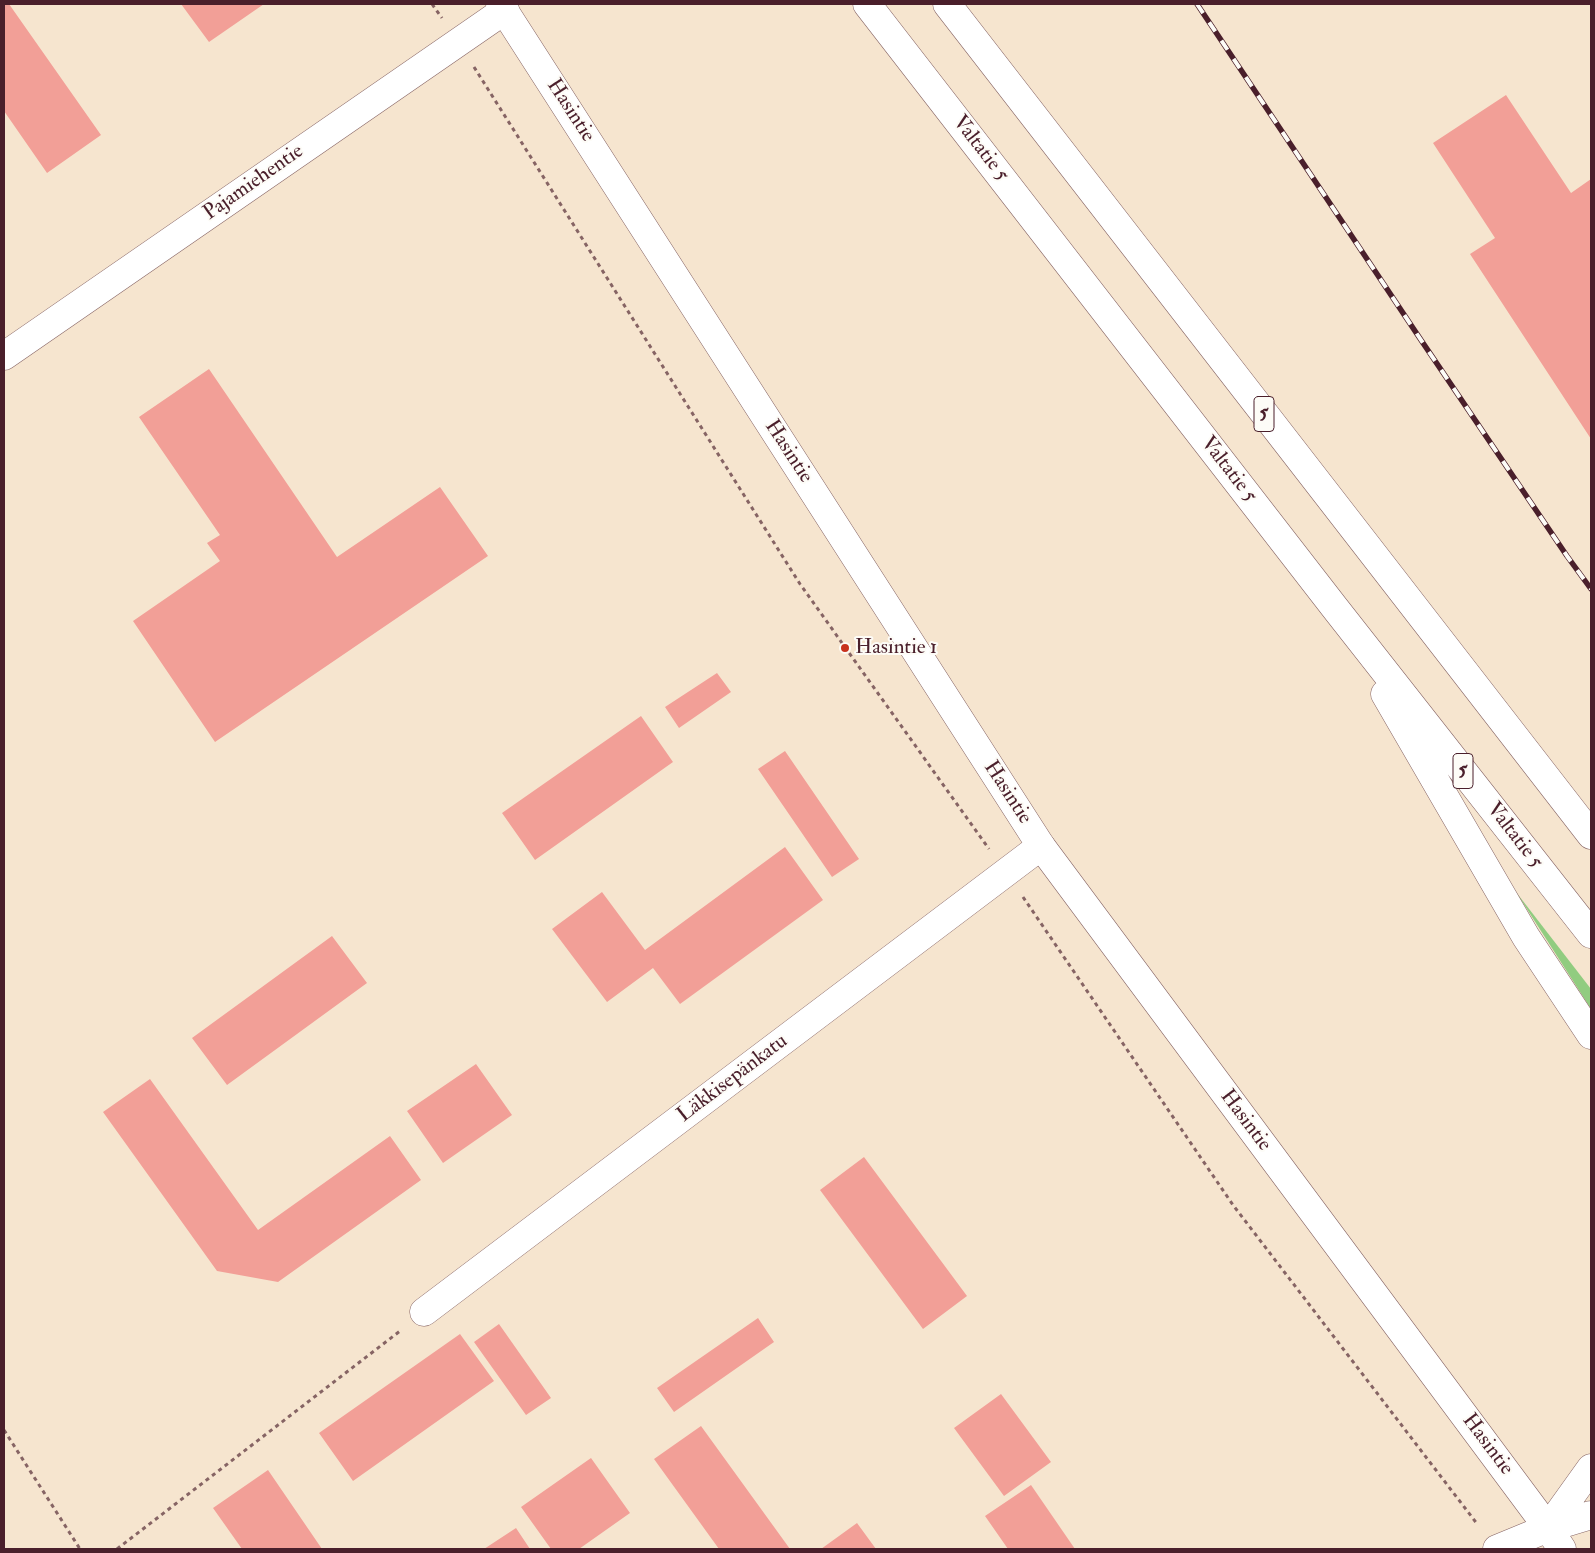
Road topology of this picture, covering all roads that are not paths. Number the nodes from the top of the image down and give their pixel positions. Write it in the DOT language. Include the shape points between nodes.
graph roads {
  1 [pos="867,4"];
  2 [pos="947,4"];
  3 [pos="503,7"];
  4 [pos="4,356"];
  5 [pos="1335,608"];
  6 [pos="1557,792"];
  7 [pos="1591,816"];
  8 [pos="1591,836"];
  9 [pos="1041,846"];
  10 [pos="1591,934"];
  11 [pos="1591,1034"];
  12 [pos="424,1312"];
  13 [pos="1591,1468"];
  14 [pos="1591,1515"];
  15 [pos="1555,1538"];
  16 [pos="1497,1549"];
  1 -- 5 [label="main road, Valtatie 5 / 5"];
  2 -- 6 [label="main road, 5"];
  3 -- 4 [label="main road, Pajamiehentie" via="459,42"];
  3 -- 9 [label="main road, Hasintie"];
  5 -- 10 [label="main road, Valtatie 5 / 5"];
  5 -- 11 [label="main road" via="1526,937"];
  6 -- 7 [label="main road"];
  6 -- 8 [label="main road, 5"];
  9 -- 12 [label="main road, Läkkisepänkatu"];
  9 -- 15 [label="main road, Hasintie"];
  13 -- 15 [label="main road"];
  14 -- 15 [label="main road"];
  15 -- 16 [label="main road"];
}
